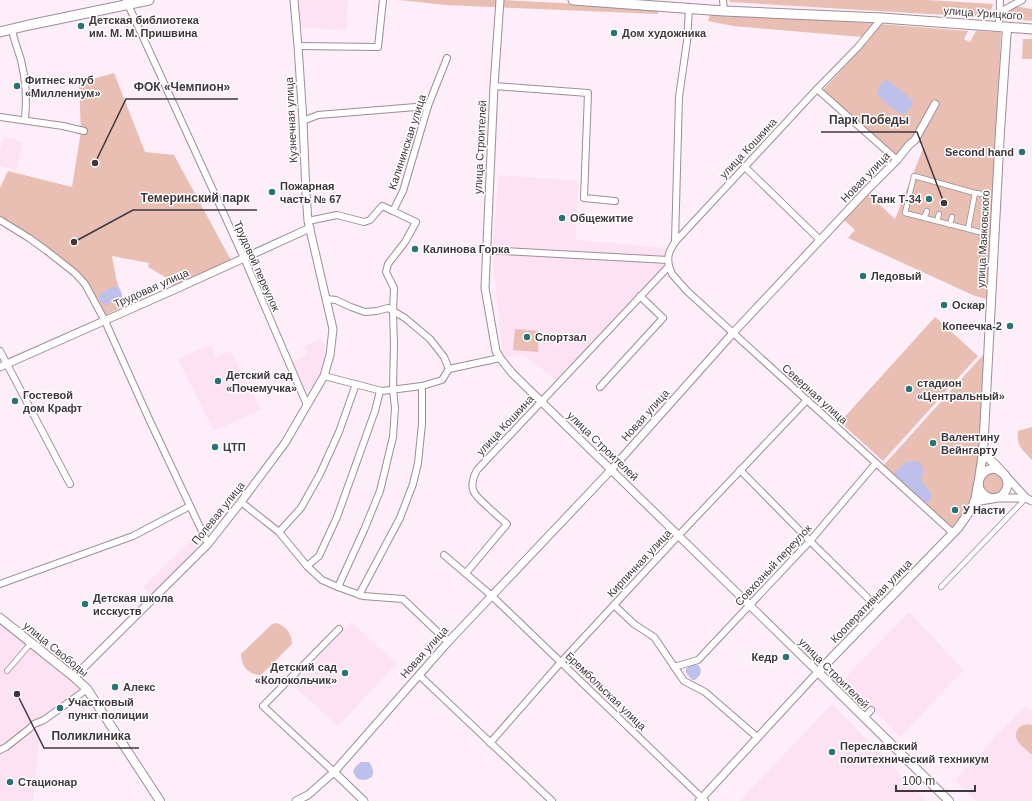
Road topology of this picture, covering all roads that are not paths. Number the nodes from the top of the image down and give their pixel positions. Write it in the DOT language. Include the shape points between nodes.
graph roads {
  1 [pos="149,0"];
  2 [pos="294,0"];
  3 [pos="383,0"];
  4 [pos="500,0"];
  5 [pos="573,0"];
  6 [pos="723,0"];
  7 [pos="1000,0"];
  8 [pos="1022,0"];
  9 [pos="127,2"];
  10 [pos="688,8"];
  11 [pos="724,11"];
  12 [pos="1000,12"];
  13 [pos="882,18"];
  14 [pos="1003,27"];
  15 [pos="1032,29"];
  16 [pos="12,30"];
  17 [pos="0,32"];
  18 [pos="298,46"];
  19 [pos="447,58"];
  20 [pos="494,86"];
  21 [pos="817,89"];
  22 [pos="935,104"];
  23 [pos="428,106"];
  24 [pos="0,117"];
  25 [pos="25,120"];
  26 [pos="303,121"];
  27 [pos="84,131"];
  28 [pos="898,160"];
  29 [pos="745,167"];
  30 [pos="934,181"];
  31 [pos="945,184"];
  32 [pos="932,188"];
  33 [pos="957,188"];
  34 [pos="943,191"];
  35 [pos="976,193"];
  36 [pos="955,194"];
  37 [pos="983,194"];
  38 [pos="615,201"];
  39 [pos="394,210"];
  40 [pos="927,211"];
  41 [pos="938,214"];
  42 [pos="952,217"];
  43 [pos="924,218"];
  44 [pos="0,220"];
  45 [pos="937,221"];
  46 [pos="309,225"];
  47 [pos="950,225"];
  48 [pos="968,230"];
  49 [pos="979,232"];
  50 [pos="820,240"];
  51 [pos="675,242"];
  52 [pos="487,250"];
  53 [pos="244,258"];
  54 [pos="668,263"];
  55 [pos="640,296"];
  56 [pos="327,299"];
  57 [pos="393,311"];
  58 [pos="105,321"];
  59 [pos="733,333"];
  60 [pos="0,351"];
  61 [pos="330,355"];
  62 [pos="500,358"];
  63 [pos="3,365"];
  64 [pos="449,369"];
  65 [pos="324,376"];
  66 [pos="356,384"];
  67 [pos="422,386"];
  68 [pos="600,387"];
  69 [pos="393,390"];
  70 [pos="380,391"];
  71 [pos="807,400"];
  72 [pos="541,401"];
  73 [pos="307,405"];
  74 [pos="983,453"];
  75 [pos="876,463"];
  76 [pos="611,470"];
  77 [pos="740,470"];
  78 [pos="1005,475"];
  79 [pos="979,478"];
  80 [pos="70,484"];
  81 [pos="991,498"];
  82 [pos="1029,500"];
  83 [pos="241,502"];
  84 [pos="974,502"];
  85 [pos="190,506"];
  86 [pos="279,532"];
  87 [pos="954,533"];
  88 [pos="678,536"];
  89 [pos="810,541"];
  90 [pos="208,544"];
  91 [pos="444,554"];
  92 [pos="307,566"];
  93 [pos="466,574"];
  94 [pos="0,584"];
  95 [pos="338,587"];
  96 [pos="941,587"];
  97 [pos="359,594"];
  98 [pos="492,596"];
  99 [pos="614,605"];
  100 [pos="750,605"];
  101 [pos="879,609"];
  102 [pos="0,618"];
  103 [pos="339,629"];
  104 [pos="448,642"];
  105 [pos="30,643"];
  106 [pos="561,662"];
  107 [pos="674,667"];
  108 [pos="7,671"];
  109 [pos="818,672"];
  110 [pos="419,675"];
  111 [pos="74,677"];
  112 [pos="87,689"];
  113 [pos="871,710"];
  114 [pos="864,718"];
  115 [pos="757,737"];
  116 [pos="490,743"];
  117 [pos="0,750"];
  118 [pos="334,772"];
  119 [pos="944,799"];
  120 [pos="702,800"];
  121 [pos="160,801"];
  122 [pos="296,801"];
  123 [pos="364,801"];
  124 [pos="552,801"];
  1 -- 9 [label="main road"];
  2 -- 18 [label="street, Кузнечная улица"];
  3 -- 18 [label="street" via="378,47"];
  4 -- 20 [label="street, улица Строителей"];
  5 -- 10 [label="main road, улица Урицкого"];
  6 -- 11 [label="street"];
  7 -- 12 [label="street"];
  8 -- 12 [label="street"];
  9 -- 16 [label="main road"];
  9 -- 53 [label="street, Трудовой переулок"];
  10 -- 11 [label="main road, улица Урицкого"];
  10 -- 51 [label="street" via="687,41 679,97"];
  11 -- 13 [label="main road, улица Урицкого"];
  12 -- 14 [label="street"];
  13 -- 14 [label="main road, улица Урицкого"];
  13 -- 21 [label="street, улица Кошкина"];
  14 -- 15 [label="main road, улица Урицкого"];
  14 -- 74 [label="main road, улица Маяковского"];
  16 -- 17 [label="main road"];
  16 -- 25 [label="street" via="25,82"];
  18 -- 26 [label="street, Кузнечная улица"];
  19 -- 23 [label="street, Калининская улица"];
  20 -- 38 [label="street" via="588,94 584,198"];
  20 -- 52 [label="street, улица Строителей"];
  21 -- 28 [label="street"];
  21 -- 29 [label="street, улица Кошкина"];
  22 -- 28 [label="street, Новая улица" via="915,140"];
  23 -- 26 [label="street" via="318,115"];
  23 -- 39 [label="street, Калининская улица" via="403,191"];
  24 -- 25 [label="street"];
  25 -- 27 [label="street"];
  26 -- 46 [label="street, Кузнечная улица"];
  28 -- 50 [label="street, Новая улица"];
  29 -- 50 [label="street"];
  29 -- 51 [label="street, улица Кошкина"];
  30 -- 31 [label="street"];
  30 -- 32 [label="street"];
  30 -- 43 [label="street" via="914,176 905,213"];
  31 -- 33 [label="street"];
  31 -- 34 [label="street"];
  33 -- 35 [label="street"];
  33 -- 36 [label="street"];
  35 -- 37 [label="street"];
  35 -- 48 [label="street"];
  39 -- 46 [label="street" via="382,206 370,220 364,222 337,215"];
  39 -- 57 [label="street" via="416,222 388,264 386,272 394,288"];
  40 -- 43 [label="street"];
  41 -- 45 [label="street"];
  42 -- 47 [label="street"];
  43 -- 45 [label="street"];
  44 -- 58 [label="street" via="41,246 75,273 85,284"];
  45 -- 47 [label="street"];
  46 -- 53 [label="street, Трудовая улица"];
  46 -- 56 [label="street, Кузнечная улица"];
  47 -- 48 [label="street"];
  48 -- 49 [label="street"];
  50 -- 59 [label="street, Новая улица"];
  51 -- 54 [label="street, улица Кошкина" via="669,252"];
  52 -- 54 [label="street"];
  52 -- 62 [label="street, улица Строителей" via="485,288 495,350"];
  53 -- 58 [label="street, Трудовая улица"];
  53 -- 73 [label="street, Трудовой переулок"];
  54 -- 55 [label="street, улица Кошкина"];
  54 -- 59 [label="street, Северная улица" via="672,274 687,291"];
  55 -- 68 [label="street" via="663,318"];
  55 -- 72 [label="street, улица Кошкина"];
  56 -- 57 [label="street" via="336,300 364,312 388,308"];
  56 -- 61 [label="street, Кузнечная улица" via="333,329"];
  57 -- 64 [label="street" via="430,339 444,357"];
  57 -- 69 [label="street"];
  58 -- 63 [label="street, Трудовая улица"];
  58 -- 85 [label="street"];
  59 -- 71 [label="street, Северная улица"];
  59 -- 76 [label="street, Новая улица"];
  60 -- 63 [label="street"];
  61 -- 65 [label="street, Полевая улица"];
  62 -- 64 [label="street"];
  62 -- 72 [label="street, улица Строителей"];
  63 -- 80 [label="street"];
  64 -- 67 [label="street" via="442,380"];
  65 -- 66 [label="street"];
  65 -- 73 [label="street, Полевая улица"];
  66 -- 70 [label="street"];
  66 -- 86 [label="street" via="339,432 320,474 301,508"];
  67 -- 69 [label="street"];
  67 -- 97 [label="street" via="422,424 413,484 400,518"];
  69 -- 70 [label="street"];
  69 -- 95 [label="street" via="393,437 380,491"];
  70 -- 92 [label="street" via="337,517 318,556"];
  71 -- 75 [label="street, Северная улица"];
  71 -- 77 [label="street, Кирпичная улица"];
  72 -- 76 [label="street, улица Строителей"];
  72 -- 93 [label="street, улица Кошкина" via="477,470 473,478 475,496 507,524"];
  73 -- 83 [label="street, Полевая улица" via="285,443"];
  74 -- 78 [label="main road"];
  74 -- 79 [label="main road, улица Маяковского"];
  75 -- 87 [label="street, Северная улица"];
  75 -- 89 [label="street, Совхозный переулок"];
  76 -- 88 [label="street, улица Строителей"];
  76 -- 98 [label="street, Новая улица"];
  77 -- 88 [label="street, Кирпичная улица"];
  77 -- 89 [label="street"];
  78 -- 79 [label="main road" via="994,469 988,470"];
  78 -- 81 [label="main road" via="1006,490 998,497"];
  78 -- 82 [label="street"];
  79 -- 81 [label="main road" via="980,491"];
  79 -- 84 [label="main road, Кооперативная улица"];
  81 -- 82 [label="street"];
  81 -- 84 [label="main road"];
  82 -- 96 [label="street"];
  83 -- 86 [label="street"];
  83 -- 90 [label="street, Полевая улица"];
  84 -- 87 [label="main road, Кооперативная улица"];
  85 -- 90 [label="street"];
  85 -- 94 [label="street" via="133,536"];
  86 -- 92 [label="street"];
  87 -- 101 [label="main road, Кооперативная улица"];
  88 -- 99 [label="street, Кирпичная улица"];
  88 -- 100 [label="street, улица Строителей"];
  89 -- 100 [label="street, Совхозный переулок"];
  89 -- 101 [label="street"];
  90 -- 111 [label="street, Полевая улица"];
  91 -- 93 [label="street, Брембольская улица"];
  92 -- 95 [label="street" via="322,580"];
  93 -- 98 [label="street, Брембольская улица"];
  95 -- 97 [label="street"];
  97 -- 104 [label="street" via="403,599"];
  98 -- 104 [label="street, Новая улица"];
  98 -- 106 [label="street, Брембольская улица"];
  99 -- 106 [label="street, Кирпичная улица"];
  99 -- 107 [label="street" via="654,638"];
  100 -- 107 [label="street, Совхозный переулок" via="698,660"];
  100 -- 109 [label="street, улица Строителей"];
  101 -- 109 [label="main road, Кооперативная улица"];
  102 -- 105 [label="main road, улица Свободы"];
  103 -- 118 [label="street" via="263,706"];
  104 -- 110 [label="street, Новая улица"];
  105 -- 108 [label="street"];
  105 -- 111 [label="main road, улица Свободы"];
  106 -- 116 [label="street, Кирпичная улица"];
  106 -- 120 [label="street, Брембольская улица"];
  107 -- 115 [label="street" via="684,681 704,692"];
  109 -- 114 [label="main road, улица Строителей"];
  109 -- 115 [label="street, Кооперативная улица"];
  110 -- 116 [label="street"];
  110 -- 118 [label="street, Новая улица"];
  111 -- 112 [label="main road, улица Свободы"];
  112 -- 117 [label="street"];
  112 -- 121 [label="main road, улица Свободы"];
  113 -- 114 [label="street"];
  114 -- 119 [label="main road, улица Строителей"];
  115 -- 120 [label="street, Кооперативная улица"];
  116 -- 124 [label="street"];
  118 -- 122 [label="street, Новая улица"];
  118 -- 123 [label="street"];
}
